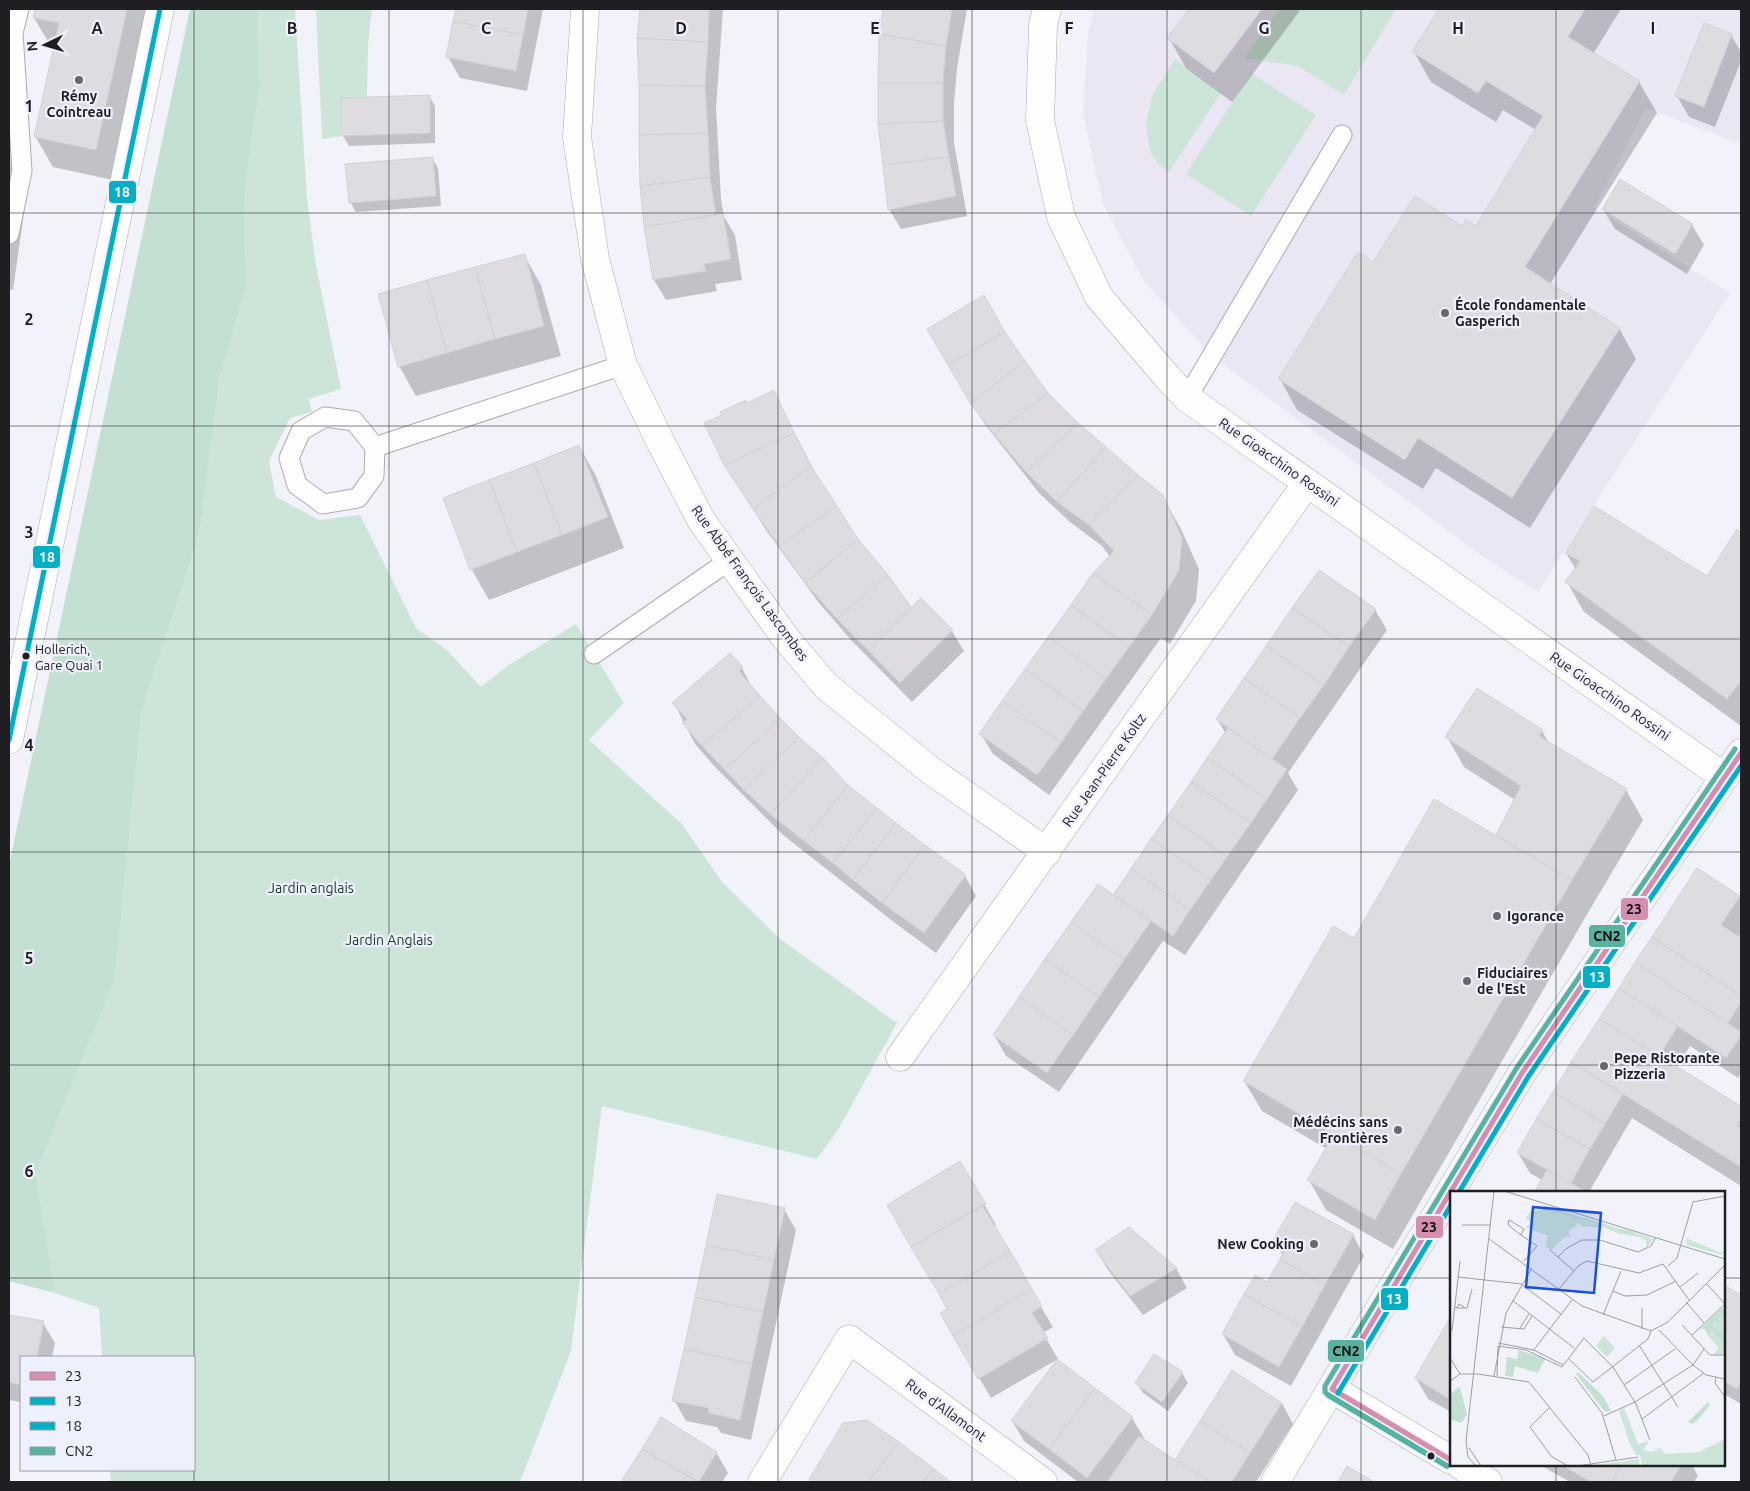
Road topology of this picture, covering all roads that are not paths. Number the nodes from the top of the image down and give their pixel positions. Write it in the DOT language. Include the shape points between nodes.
graph roads {
  1 [pos="19,9"];
  2 [pos="160,9"];
  3 [pos="585,9"];
  4 [pos="1047,9"];
  5 [pos="1342,135"];
  6 [pos="9,234"];
  7 [pos="623,365"];
  8 [pos="1187,398"];
  9 [pos="375,447"];
  10 [pos="1307,483"];
  11 [pos="730,560"];
  12 [pos="594,654"];
  13 [pos="9,740"];
  14 [pos="1741,753"];
  15 [pos="1724,777"];
  16 [pos="1047,852"];
  17 [pos="900,1057"];
  18 [pos="1451,1191"];
  19 [pos="1450,1193"];
  20 [pos="1332,1389"];
  21 [pos="1450,1459"];
  22 [pos="1462,1466"];
  23 [pos="762,1482"];
  24 [pos="1043,1482"];
  25 [pos="1275,1482"];
  26 [pos="1488,1482"];
  1 -- 6 [label="lane" via="13,33 22,171"];
  2 -- 13 [label="street"];
  3 -- 7 [label="street, Rue Abbé François Lascombes" via="577,137 595,259"];
  4 -- 8 [label="street, Rue Gioacchino Rossini" via="1043,25 1040,120 1062,217 1099,296"];
  5 -- 8 [label="lane"];
  7 -- 9 [label="lane"];
  7 -- 11 [label="street, Rue Abbé François Lascombes" via="701,520"];
  8 -- 10 [label="street, Rue Gioacchino Rossini"];
  9 -- 9 [label="lane" via="354,421 325,417 301,431 289,458 297,485 323,504 358,498 374,476"];
  10 -- 15 [label="street, Rue Gioacchino Rossini"];
  10 -- 16 [label="street, Rue Jean-Pierre Koltz"];
  11 -- 12 [label="lane"];
  11 -- 16 [label="street, Rue Abbé François Lascombes" via="784,636 826,686 930,770"];
  14 -- 15 [label="street"];
  15 -- 18 [label="street" via="1522,1073"];
  16 -- 17 [label="street, Rue Jean-Pierre Koltz"];
  19 -- 20 [label="street"];
  20 -- 21 [label="street"];
  20 -- 25 [label="street"];
  22 -- 26 [label="street"];
  23 -- 24 [label="street, Rue d'Allamont" via="849,1338"];
}
